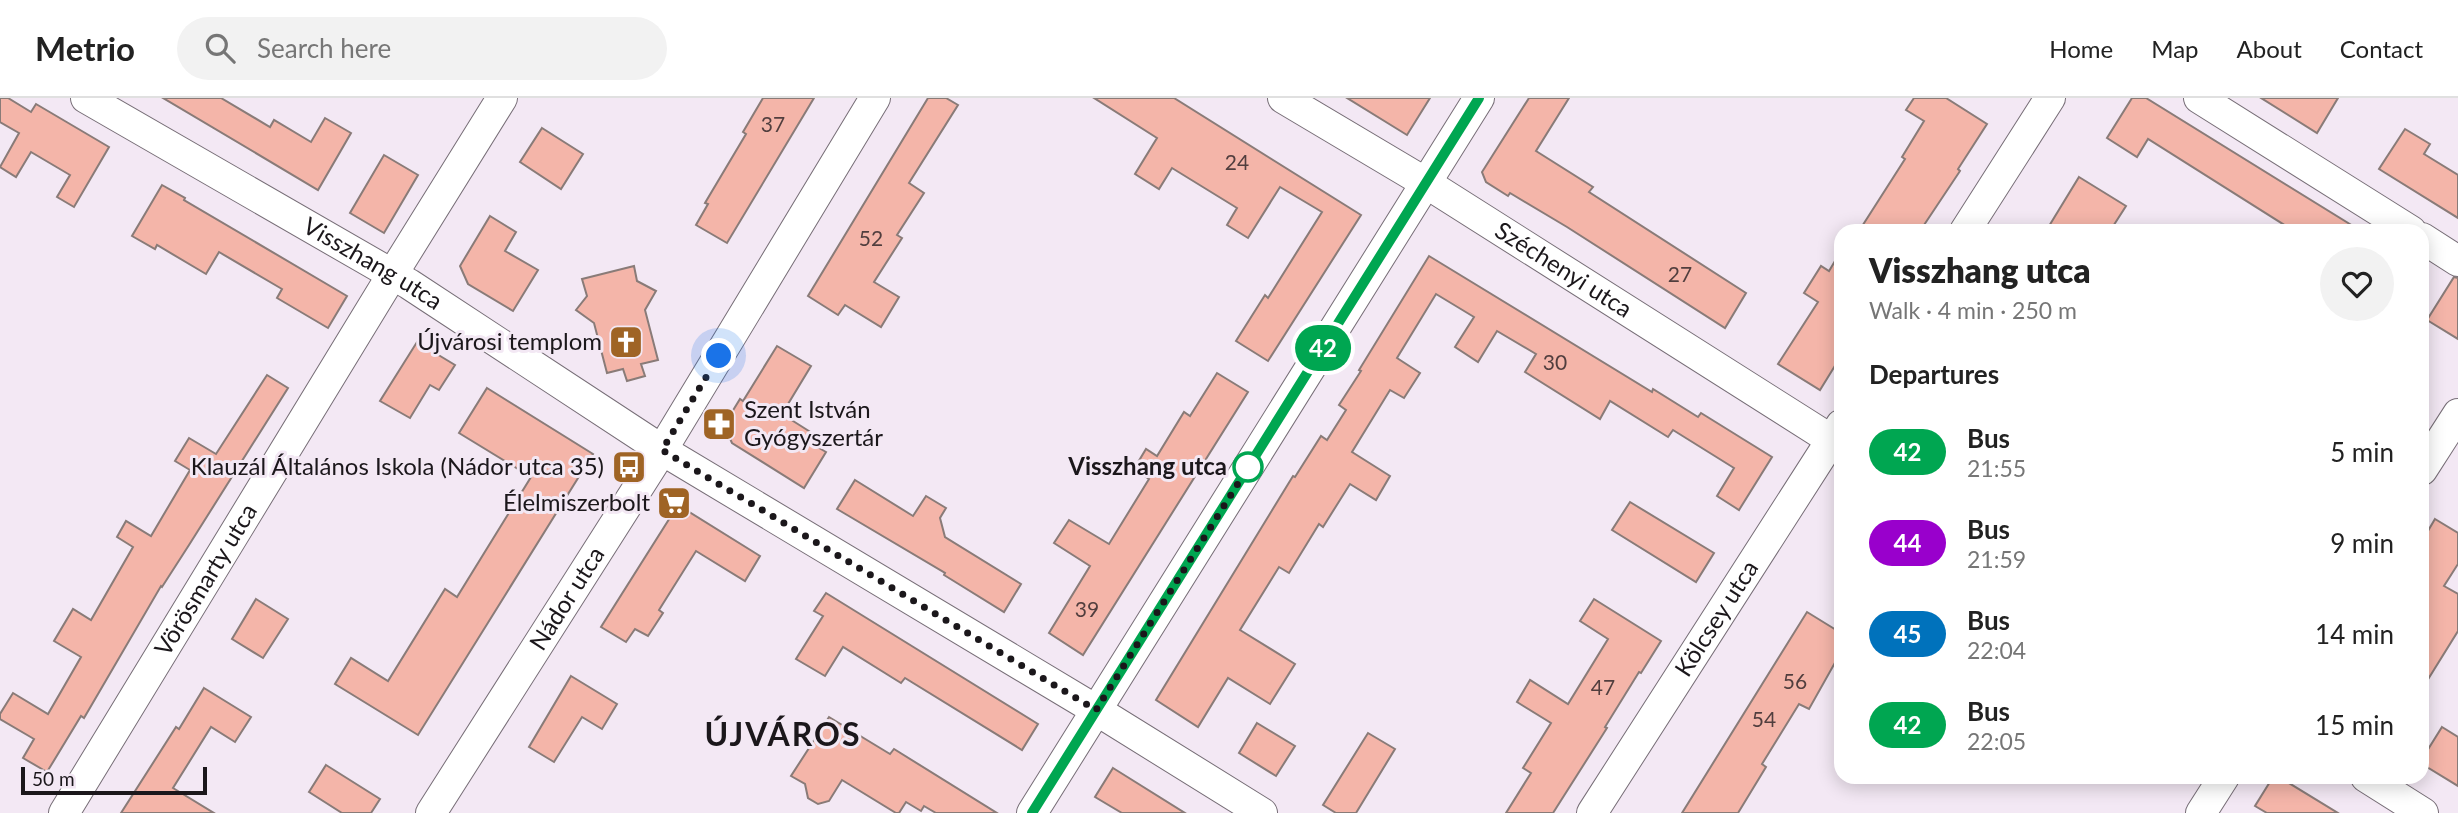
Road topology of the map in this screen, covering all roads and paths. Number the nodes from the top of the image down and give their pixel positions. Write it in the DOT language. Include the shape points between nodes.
graph roads {
  1 [pos="86,98"];
  2 [pos="502,98"];
  3 [pos="875,98"];
  4 [pos="1283,98"];
  5 [pos="1479,98"];
  6 [pos="2050,98"];
  7 [pos="2199,98"];
  8 [pos="1426,183"];
  9 [pos="1969,224"];
  10 [pos="2400,224"];
  11 [pos="2429,242"];
  12 [pos="2458,261"];
  13 [pos="392,275"];
  14 [pos="2458,414"];
  15 [pos="1834,435"];
  16 [pos="1834,443"];
  17 [pos="662,450"];
  18 [pos="2429,459"];
  19 [pos="1096,710"];
  20 [pos="2220,784"];
  21 [pos="2377,784"];
  22 [pos="64,813"];
  23 [pos="431,813"];
  24 [pos="1032,813"];
  25 [pos="1262,813"];
  26 [pos="1592,813"];
  27 [pos="2201,813"];
  28 [pos="2423,813"];
  1 -- 13 [label="street, Visszhang utca"];
  2 -- 13 [label="street, Vörösmarty utca"];
  3 -- 17 [label="street, Nádor utca"];
  4 -- 8 [label="street, Széchenyi utca"];
  5 -- 8 [label="street"];
  6 -- 9 [label="street"];
  7 -- 10 [label="street"];
  8 -- 15 [label="street, Széchenyi utca"];
  8 -- 19 [label="street"];
  11 -- 12 [label="street"];
  13 -- 17 [label="street, Visszhang utca"];
  13 -- 22 [label="street, Vörösmarty utca"];
  14 -- 18 [label="street"];
  16 -- 26 [label="street, Kölcsey utca"];
  17 -- 19 [label="street, Visszhang utca"];
  17 -- 23 [label="street, Nádor utca"];
  19 -- 24 [label="street"];
  19 -- 25 [label="street, Visszhang utca"];
  20 -- 27 [label="street"];
  21 -- 28 [label="street"];
}
